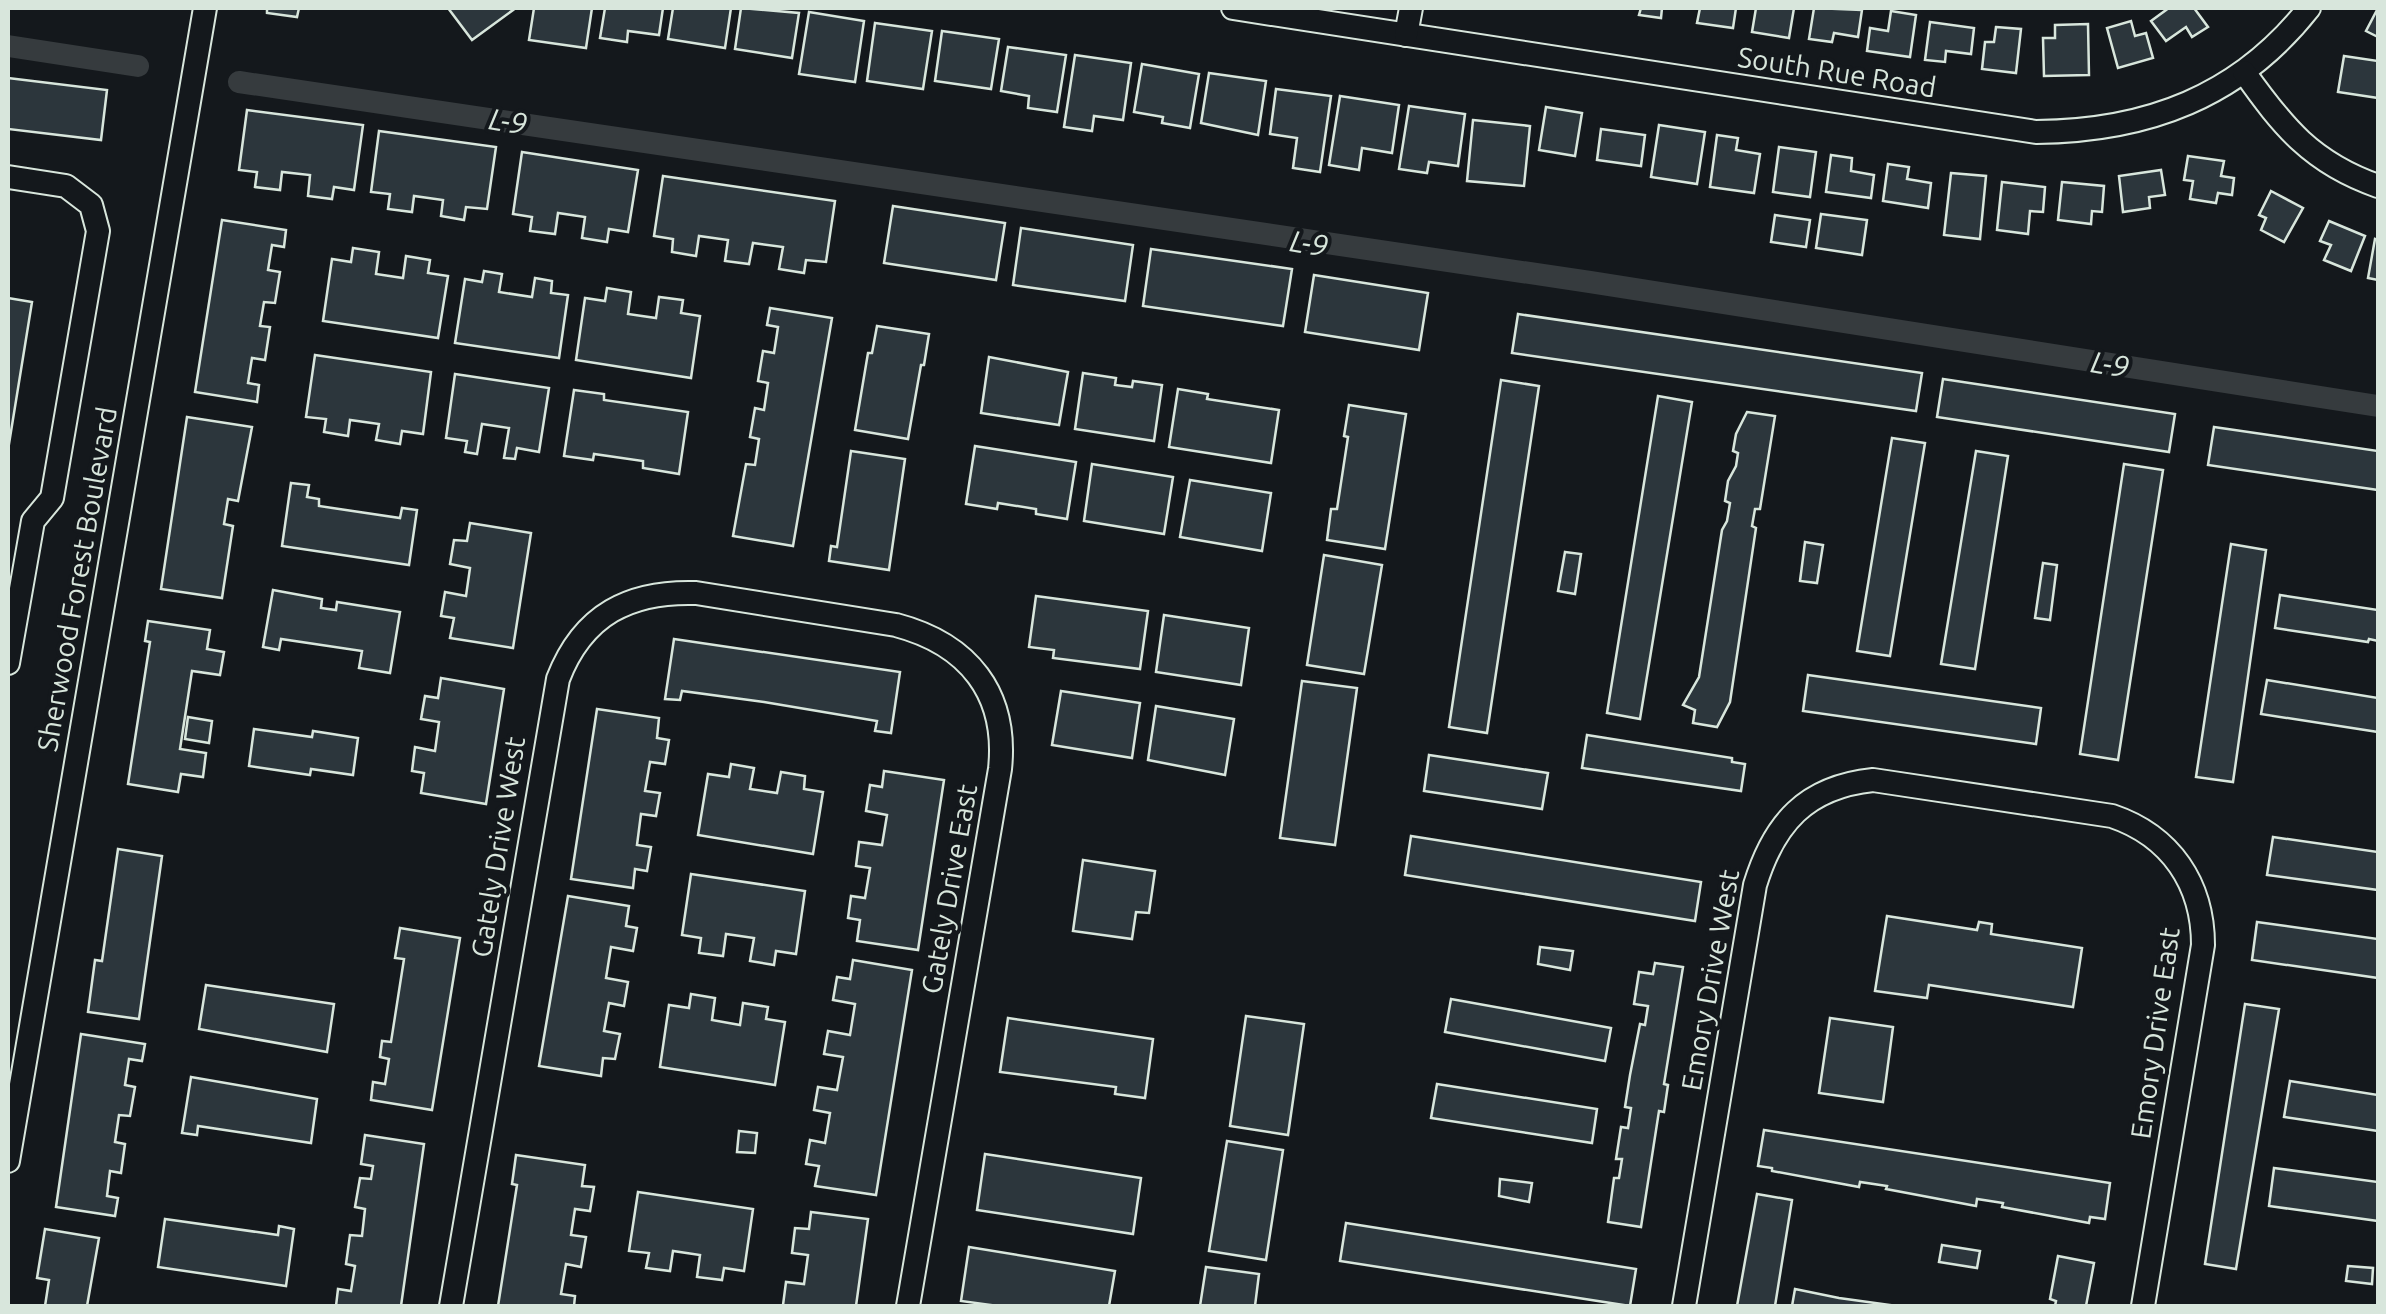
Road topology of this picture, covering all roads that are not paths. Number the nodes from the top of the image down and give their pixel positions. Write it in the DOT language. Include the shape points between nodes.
graph roads {
  1 [pos="205,8"];
  2 [pos="1233,8"];
  3 [pos="1411,8"];
  4 [pos="2309,8"];
  5 [pos="1406,35"];
  6 [pos="2244,72"];
  7 [pos="8,178"];
  8 [pos="2378,186"];
  9 [pos="803,610"];
  10 [pos="8,663"];
  11 [pos="1986,796"];
  12 [pos="8,1160"];
  13 [pos="451,1306"];
  14 [pos="908,1306"];
  15 [pos="1684,1306"];
  16 [pos="2143,1306"];
  1 -- 12 [label="street, Sherwood Forest Boulevard"];
  2 -- 5 [label="street, South Rue Road"];
  3 -- 5 [label="street"];
  4 -- 6 [label="street, South Rue Road"];
  5 -- 6 [label="street, South Rue Road" via="2036,132 2139,121"];
  6 -- 8 [label="street" via="2301,144"];
  7 -- 10 [label="street" via="66,186 91,205 98,231 52,498 33,521"];
  9 -- 13 [label="street, Gately Drive West" via="696,593 650,595 599,620 563,664"];
  9 -- 14 [label="street, Gately Drive East" via="936,638 972,668 1000,723 1000,769"];
  11 -- 15 [label="street, Emory Drive West" via="1857,782 1810,800 1771,842 1754,884"];
  11 -- 16 [label="street, Emory Drive East" via="2127,821 2166,847 2198,900 2203,945"];
}
